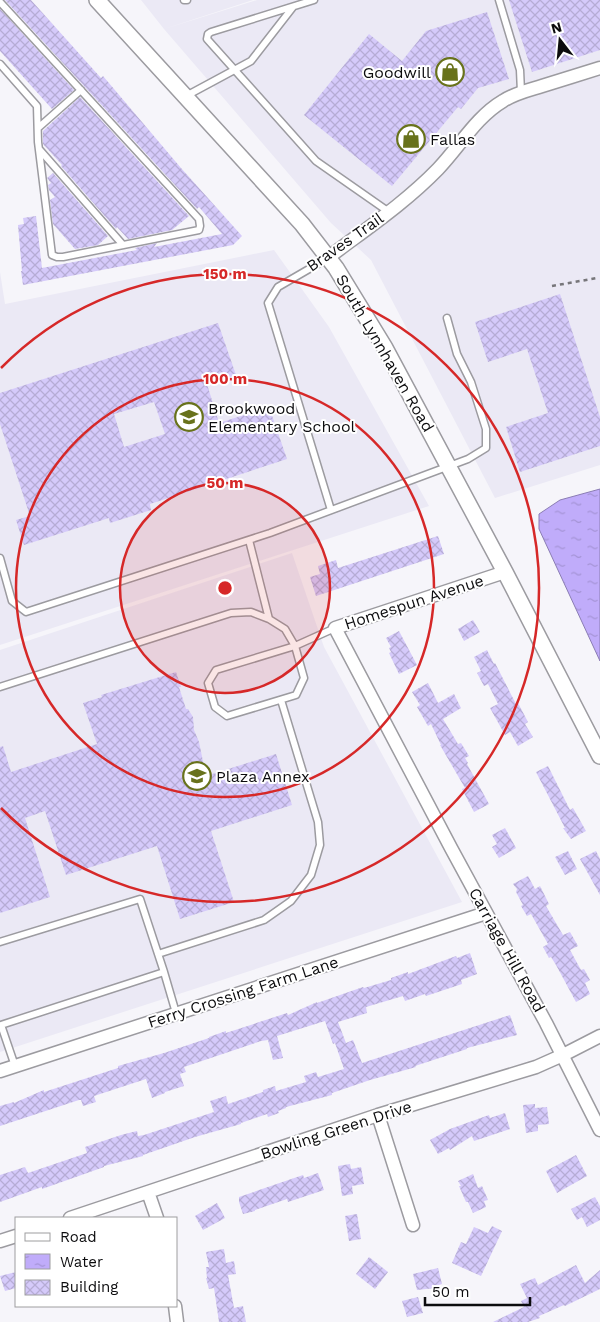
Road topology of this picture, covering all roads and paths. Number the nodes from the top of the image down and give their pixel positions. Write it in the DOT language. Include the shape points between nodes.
graph roads {
  1 [pos="97,0"];
  2 [pos="314,0"];
  3 [pos="499,0"];
  4 [pos="0,2"];
  5 [pos="293,6"];
  6 [pos="0,64"];
  7 [pos="600,68"];
  8 [pos="235,70"];
  9 [pos="81,90"];
  10 [pos="521,92"];
  11 [pos="185,97"];
  12 [pos="38,128"];
  13 [pos="38,148"];
  14 [pos="388,212"];
  15 [pos="123,245"];
  16 [pos="329,257"];
  17 [pos="597,278"];
  18 [pos="552,286"];
  19 [pos="448,318"];
  20 [pos="449,466"];
  21 [pos="331,510"];
  22 [pos="249,540"];
  23 [pos="0,558"];
  24 [pos="505,572"];
  25 [pos="269,619"];
  26 [pos="336,628"];
  27 [pos="295,646"];
  28 [pos="0,687"];
  29 [pos="280,700"];
  30 [pos="600,756"];
  31 [pos="411,772"];
  32 [pos="486,913"];
  33 [pos="0,942"];
  34 [pos="158,954"];
  35 [pos="164,972"];
  36 [pos="176,1013"];
  37 [pos="1,1023"];
  38 [pos="600,1036"];
  39 [pos="563,1055"];
  40 [pos="15,1066"];
  41 [pos="0,1071"];
  42 [pos="378,1115"];
  43 [pos="600,1130"];
  44 [pos="148,1192"];
  45 [pos="73,1217"];
  46 [pos="156,1217"];
  47 [pos="413,1225"];
  48 [pos="15,1236"];
  49 [pos="0,1241"];
  50 [pos="175,1307"];
  51 [pos="177,1322"];
  1 -- 11 [label="street, South Lynnhaven Road"];
  2 -- 5 [label="lane"];
  3 -- 10 [label="lane" via="520,70"];
  4 -- 9 [label="lane"];
  5 -- 8 [label="lane" via="251,61"];
  5 -- 8 [label="lane" via="208,34 207,39"];
  6 -- 12 [label="lane" via="37,106"];
  7 -- 10 [label="street, Braves Trail"];
  8 -- 11 [label="lane"];
  8 -- 14 [label="lane" via="316,161"];
  9 -- 12 [label="lane"];
  9 -- 15 [label="lane" via="199,219 199,230"];
  10 -- 14 [label="street, Braves Trail" via="505,99 478,120 438,169"];
  11 -- 16 [label="street, South Lynnhaven Road"];
  12 -- 13 [label="lane"];
  13 -- 15 [label="lane"];
  13 -- 15 [label="lane" via="52,255 63,257"];
  14 -- 16 [label="street, Braves Trail"];
  16 -- 20 [label="street, South Lynnhaven Road" via="385,348"];
  16 -- 21 [label="lane, Braves Trail" via="278,287 268,303"];
  17 -- 18 [label="path"];
  19 -- 20 [label="lane" via="457,354 471,382 486,429 486,448"];
  20 -- 21 [label="lane"];
  20 -- 24 [label="street, South Lynnhaven Road"];
  21 -- 22 [label="lane"];
  22 -- 23 [label="lane" via="26,612 12,601"];
  22 -- 25 [label="lane"];
  24 -- 26 [label="street, Homespun Avenue"];
  24 -- 30 [label="street, South Lynnhaven Road"];
  25 -- 27 [label="lane" via="285,629"];
  25 -- 28 [label="lane" via="251,612 232,613"];
  26 -- 27 [label="lane"];
  26 -- 31 [label="street, Homespun Avenue"];
  27 -- 29 [label="lane" via="304,678 296,695"];
  27 -- 29 [label="lane" via="216,670 208,683 215,707 226,716"];
  29 -- 34 [label="lane" via="318,822 320,844 311,875 291,901 264,920"];
  31 -- 32 [label="street, Carriage Hill Road"];
  32 -- 36 [label="street, Ferry Crossing Farm Lane"];
  32 -- 39 [label="street, Carriage Hill Road"];
  33 -- 34 [label="lane" via="140,899"];
  34 -- 35 [label="lane"];
  35 -- 36 [label="lane"];
  35 -- 37 [label="lane"];
  36 -- 40 [label="street, Ferry Crossing Farm Lane"];
  37 -- 40 [label="lane"];
  38 -- 39 [label="street, Bowling Green Drive"];
  39 -- 42 [label="street, Bowling Green Drive" via="536,1067"];
  39 -- 43 [label="street, Carriage Hill Road"];
  40 -- 41 [label="street, Ferry Crossing Farm Lane"];
  42 -- 44 [label="street, Bowling Green Drive"];
  42 -- 47 [label="street"];
  44 -- 45 [label="street, Bowling Green Drive"];
  44 -- 46 [label="street"];
  48 -- 49 [label="street"];
  50 -- 51 [label="street"];
}
